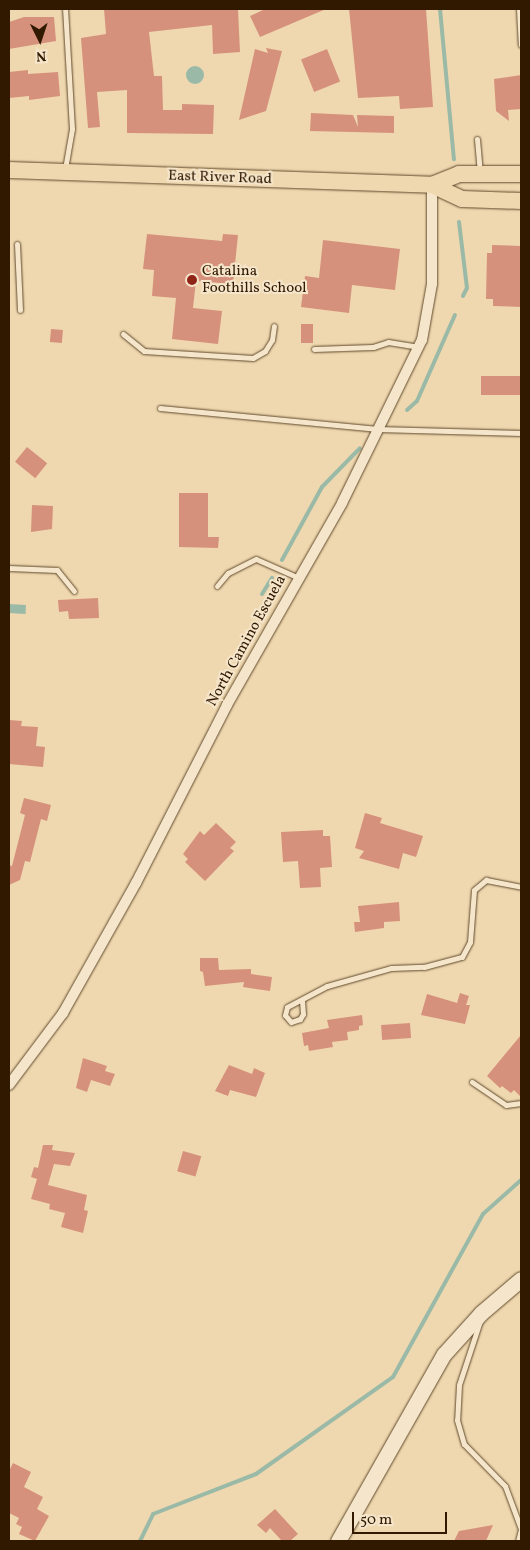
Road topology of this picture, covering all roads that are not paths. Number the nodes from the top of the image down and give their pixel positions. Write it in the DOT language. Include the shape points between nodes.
graph roads {
  1 [pos="65,9"];
  2 [pos="519,9"];
  3 [pos="521,45"];
  4 [pos="477,139"];
  5 [pos="9,170"];
  6 [pos="64,172"];
  7 [pos="480,174"];
  8 [pos="521,174"];
  9 [pos="432,185"];
  10 [pos="521,201"];
  11 [pos="17,244"];
  12 [pos="20,310"];
  13 [pos="274,326"];
  14 [pos="123,334"];
  15 [pos="418,347"];
  16 [pos="314,349"];
  17 [pos="160,408"];
  18 [pos="378,429"];
  19 [pos="521,433"];
  20 [pos="9,568"];
  21 [pos="300,578"];
  22 [pos="217,586"];
  23 [pos="74,590"];
  24 [pos="521,887"];
  25 [pos="302,1000"];
  26 [pos="472,1082"];
  27 [pos="9,1085"];
  28 [pos="521,1103"];
  29 [pos="521,1279"];
  30 [pos="481,1313"];
  31 [pos="338,1541"];
  32 [pos="518,1541"];
  1 -- 6 [label="lane" via="72,129"];
  2 -- 3 [label="lane"];
  4 -- 7 [label="lane"];
  5 -- 6 [label="main road, East River Road"];
  6 -- 9 [label="main road, East River Road"];
  7 -- 8 [label="main road, East River Road"];
  7 -- 9 [label="main road, East River Road" via="460,174"];
  9 -- 10 [label="main road, East River Road" via="462,198"];
  9 -- 15 [label="street, North Camino Escuela" via="432,284"];
  11 -- 12 [label="lane"];
  13 -- 14 [label="lane" via="272,340 265,351 253,358 144,351"];
  15 -- 16 [label="lane" via="388,342 373,347"];
  15 -- 18 [label="street, North Camino Escuela"];
  17 -- 18 [label="lane"];
  18 -- 19 [label="lane"];
  18 -- 21 [label="street, North Camino Escuela"];
  20 -- 23 [label="lane" via="57,570"];
  21 -- 22 [label="lane" via="256,559 228,573"];
  21 -- 27 [label="street, North Camino Escuela" via="227,705 136,884 63,1013"];
  24 -- 25 [label="lane" via="486,880 474,890 470,942 462,957 424,967 392,968 327,986"];
  25 -- 25 [label="lane" via="303,1014 300,1020 291,1022 285,1015 287,1007"];
  26 -- 28 [label="lane" via="506,1106"];
  29 -- 30 [label="main road"];
  30 -- 31 [label="main road" via="444,1354"];
  30 -- 32 [label="lane" via="479,1331 459,1385 457,1420 464,1444 506,1486 521,1529"];
}
